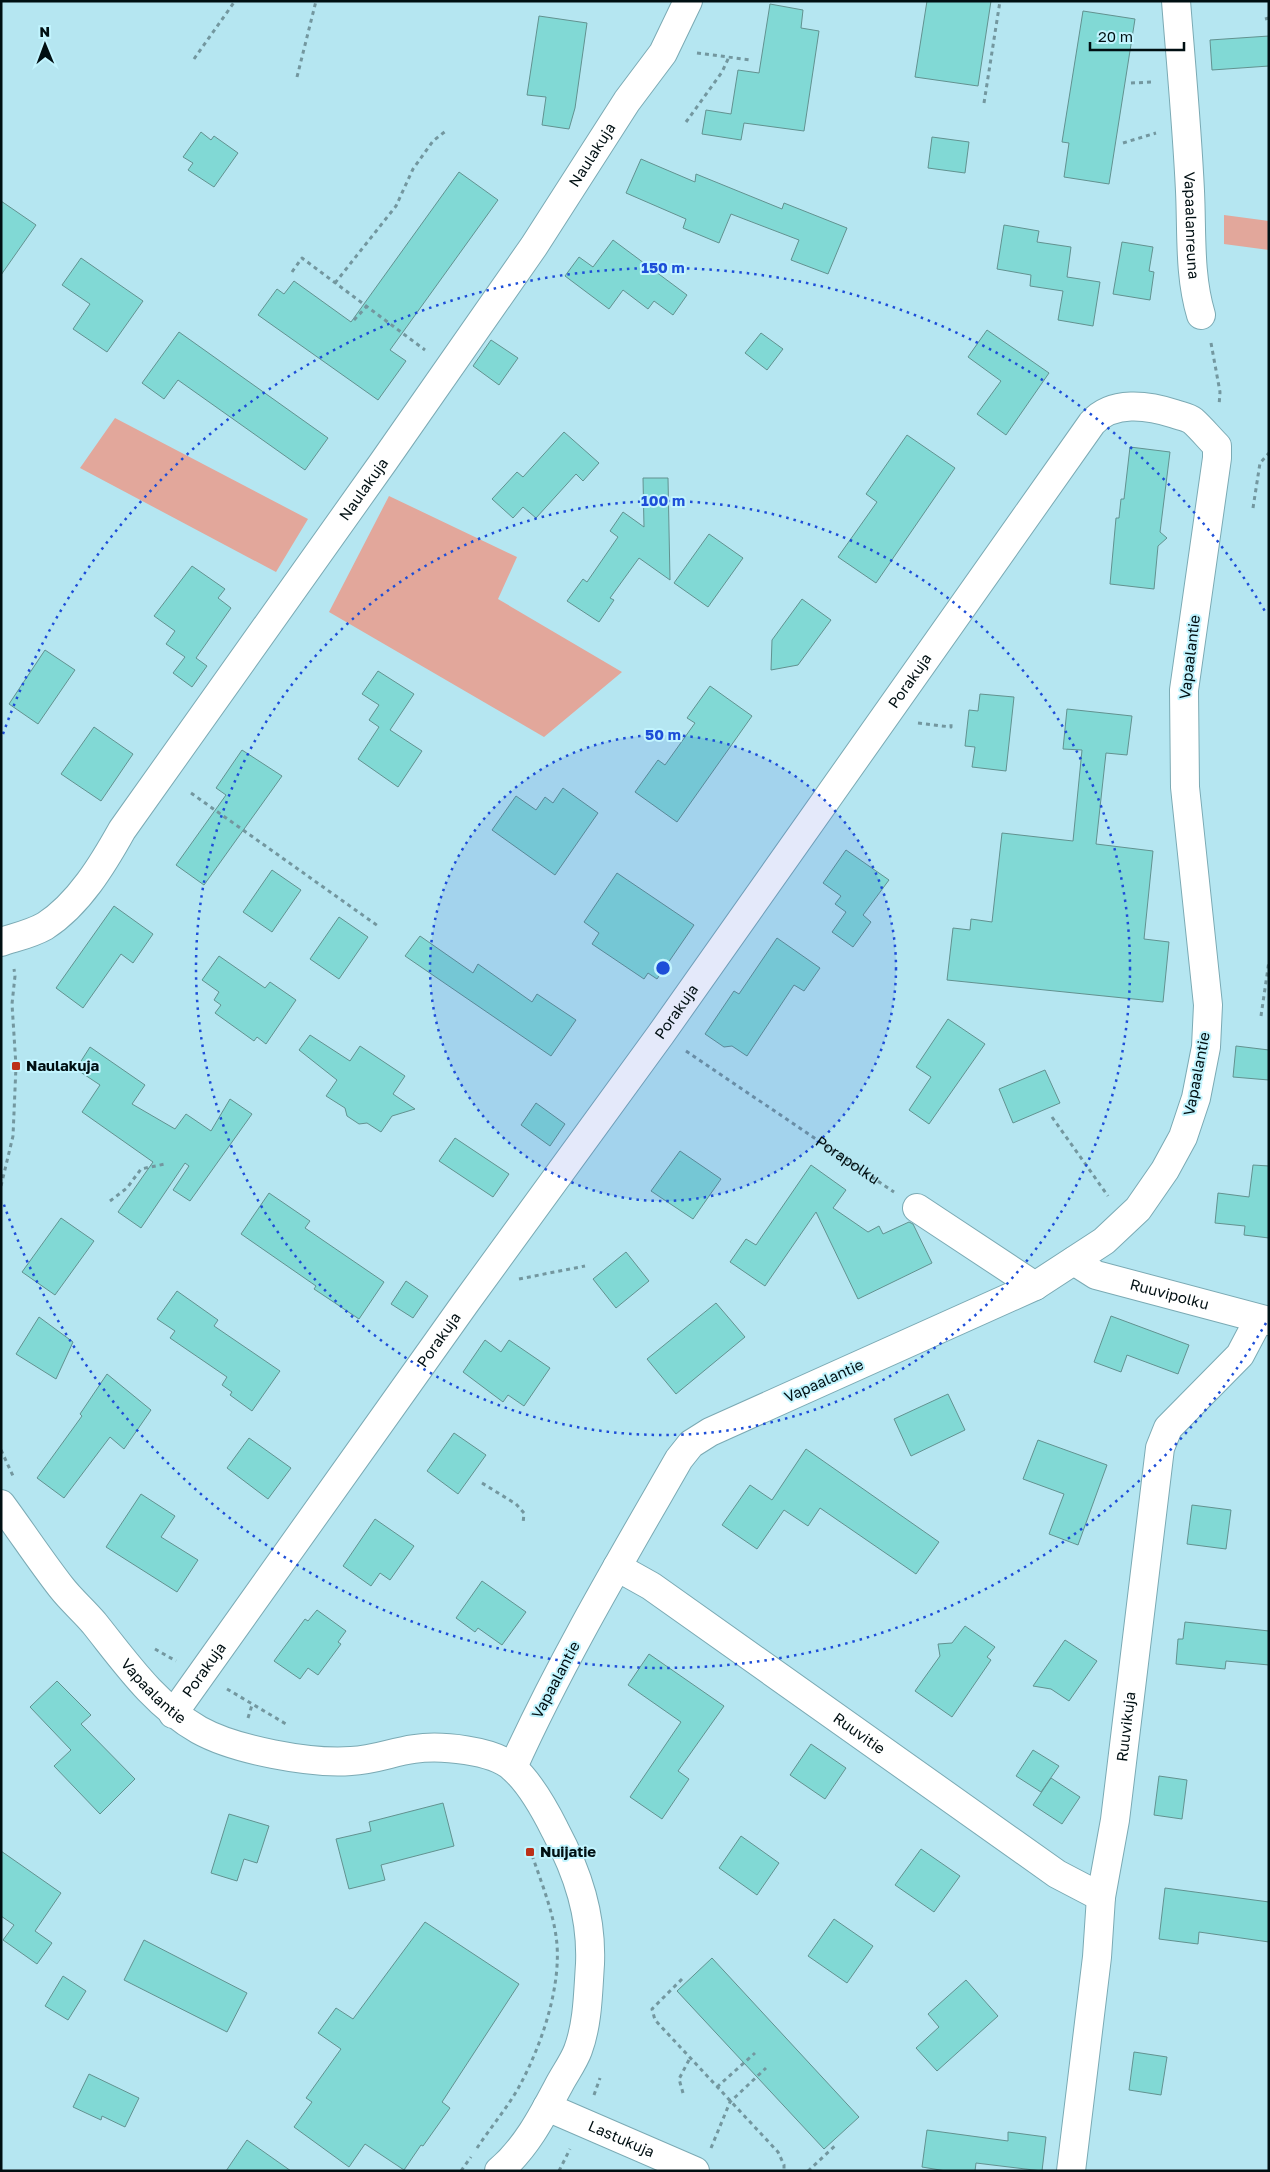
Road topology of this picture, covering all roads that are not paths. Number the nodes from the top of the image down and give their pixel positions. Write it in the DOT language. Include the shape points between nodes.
graph roads {
  1 [pos="688,1"];
  2 [pos="1176,1"];
  3 [pos="1201,315"];
  4 [pos="1217,446"];
  5 [pos="5,941"];
  6 [pos="917,1208"];
  7 [pos="1074,1261"];
  8 [pos="1035,1286"];
  9 [pos="1264,1320"];
  10 [pos="1,1504"];
  11 [pos="618,1567"];
  12 [pos="173,1714"];
  13 [pos="513,1767"];
  14 [pos="1101,1897"];
  15 [pos="547,2107"];
  16 [pos="702,2162"];
  17 [pos="509,2166"];
  18 [pos="1071,2171"];
  1 -- 5 [label="street, Naulakuja" via="663,53 626,101 534,246 122,830 107,856 83,889 44,926"];
  2 -- 3 [label="street, Vapaalanreuna" via="1193,271"];
  4 -- 7 [label="street, Vapaalantie" via="1184,690 1185,786 1208,1005 1206,1047 1196,1098 1183,1137 1165,1170 1138,1209 1104,1241"];
  4 -- 12 [label="street, Porakuja" via="1191,420 1159,409 1135,406 1113,409 1098,416 661,1034"];
  6 -- 8 [label="street"];
  7 -- 8 [label="street, Vapaalantie"];
  7 -- 9 [label="street, Ruuvipolku" via="1096,1275"];
  8 -- 11 [label="street, Vapaalantie" via="710,1432 691,1444 679,1459"];
  9 -- 14 [label="street, Ruuvikuja" via="1240,1355 1168,1428 1160,1448 1115,1820"];
  10 -- 12 [label="street, Vapaalantie" via="62,1589 145,1687"];
  11 -- 13 [label="street, Vapaalantie"];
  11 -- 14 [label="street, Ruuvitie" via="651,1586 1057,1874"];
  12 -- 13 [label="street, Vapaalantie" via="202,1732 273,1754 348,1762 384,1758 415,1749 447,1748 480,1753"];
  13 -- 15 [label="street" via="562,1843 582,1896 591,1939 588,2000 578,2050"];
  14 -- 18 [label="street, Ruuvikuja" via="1097,1957"];
  15 -- 16 [label="street, Lastukuja"];
  15 -- 17 [label="street"];
}
